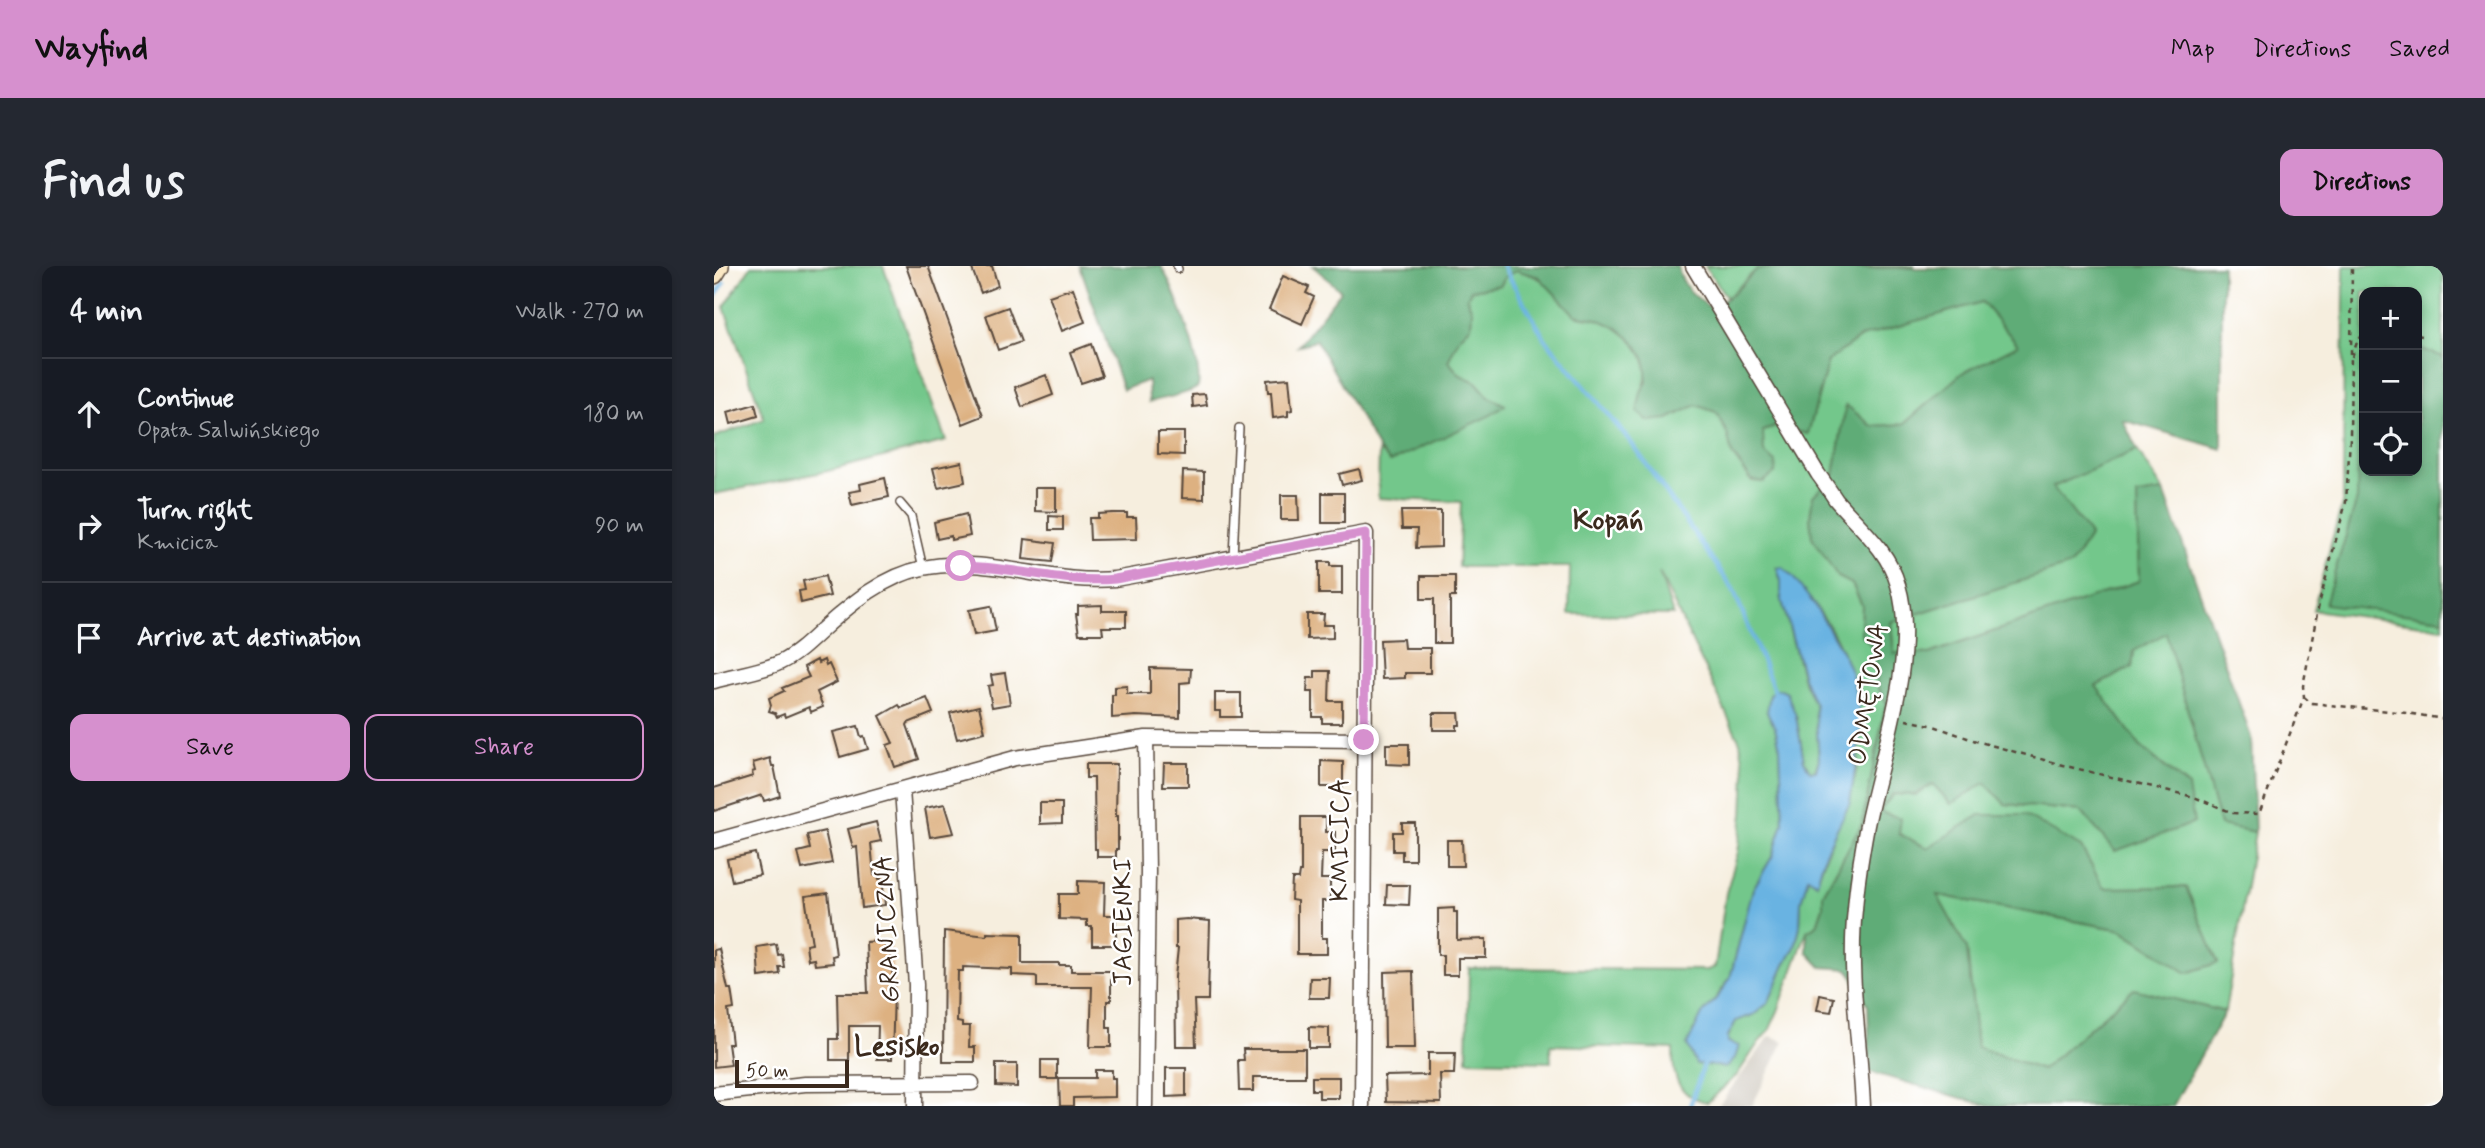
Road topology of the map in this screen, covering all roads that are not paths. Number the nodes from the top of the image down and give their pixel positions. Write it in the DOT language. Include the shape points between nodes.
graph roads {
  1 [pos="719,266"];
  2 [pos="1693,266"];
  3 [pos="714,274"];
  4 [pos="1239,428"];
  5 [pos="900,503"];
  6 [pos="1233,557"];
  7 [pos="923,568"];
  8 [pos="714,681"];
  9 [pos="1146,738"];
  10 [pos="1364,740"];
  11 [pos="902,790"];
  12 [pos="714,841"];
  13 [pos="972,1083"];
  14 [pos="915,1085"];
  15 [pos="714,1094"];
  16 [pos="915,1106"];
  17 [pos="1145,1106"];
  18 [pos="1362,1106"];
  19 [pos="1863,1106"];
  1 -- 3 [label="street"];
  2 -- 19 [label="street, ODMĘTOWA" via="1818,474 1887,556 1905,614 1893,717 1867,826 1855,910"];
  4 -- 6 [label="lane"];
  5 -- 7 [label="lane" via="911,516"];
  6 -- 7 [label="street" via="1093,581 977,566"];
  6 -- 10 [label="street, KMICICA" via="1366,533"];
  7 -- 8 [label="street" via="861,596 779,663"];
  9 -- 10 [label="street"];
  9 -- 11 [label="street" via="1015,758"];
  9 -- 17 [label="street, JAGIENKI"];
  10 -- 18 [label="street, KMICICA"];
  11 -- 12 [label="street"];
  11 -- 14 [label="street, GRANICZNA" via="916,985"];
  13 -- 14 [label="street"];
  14 -- 15 [label="street" via="805,1084"];
  14 -- 16 [label="street, GRANICZNA"];
}
